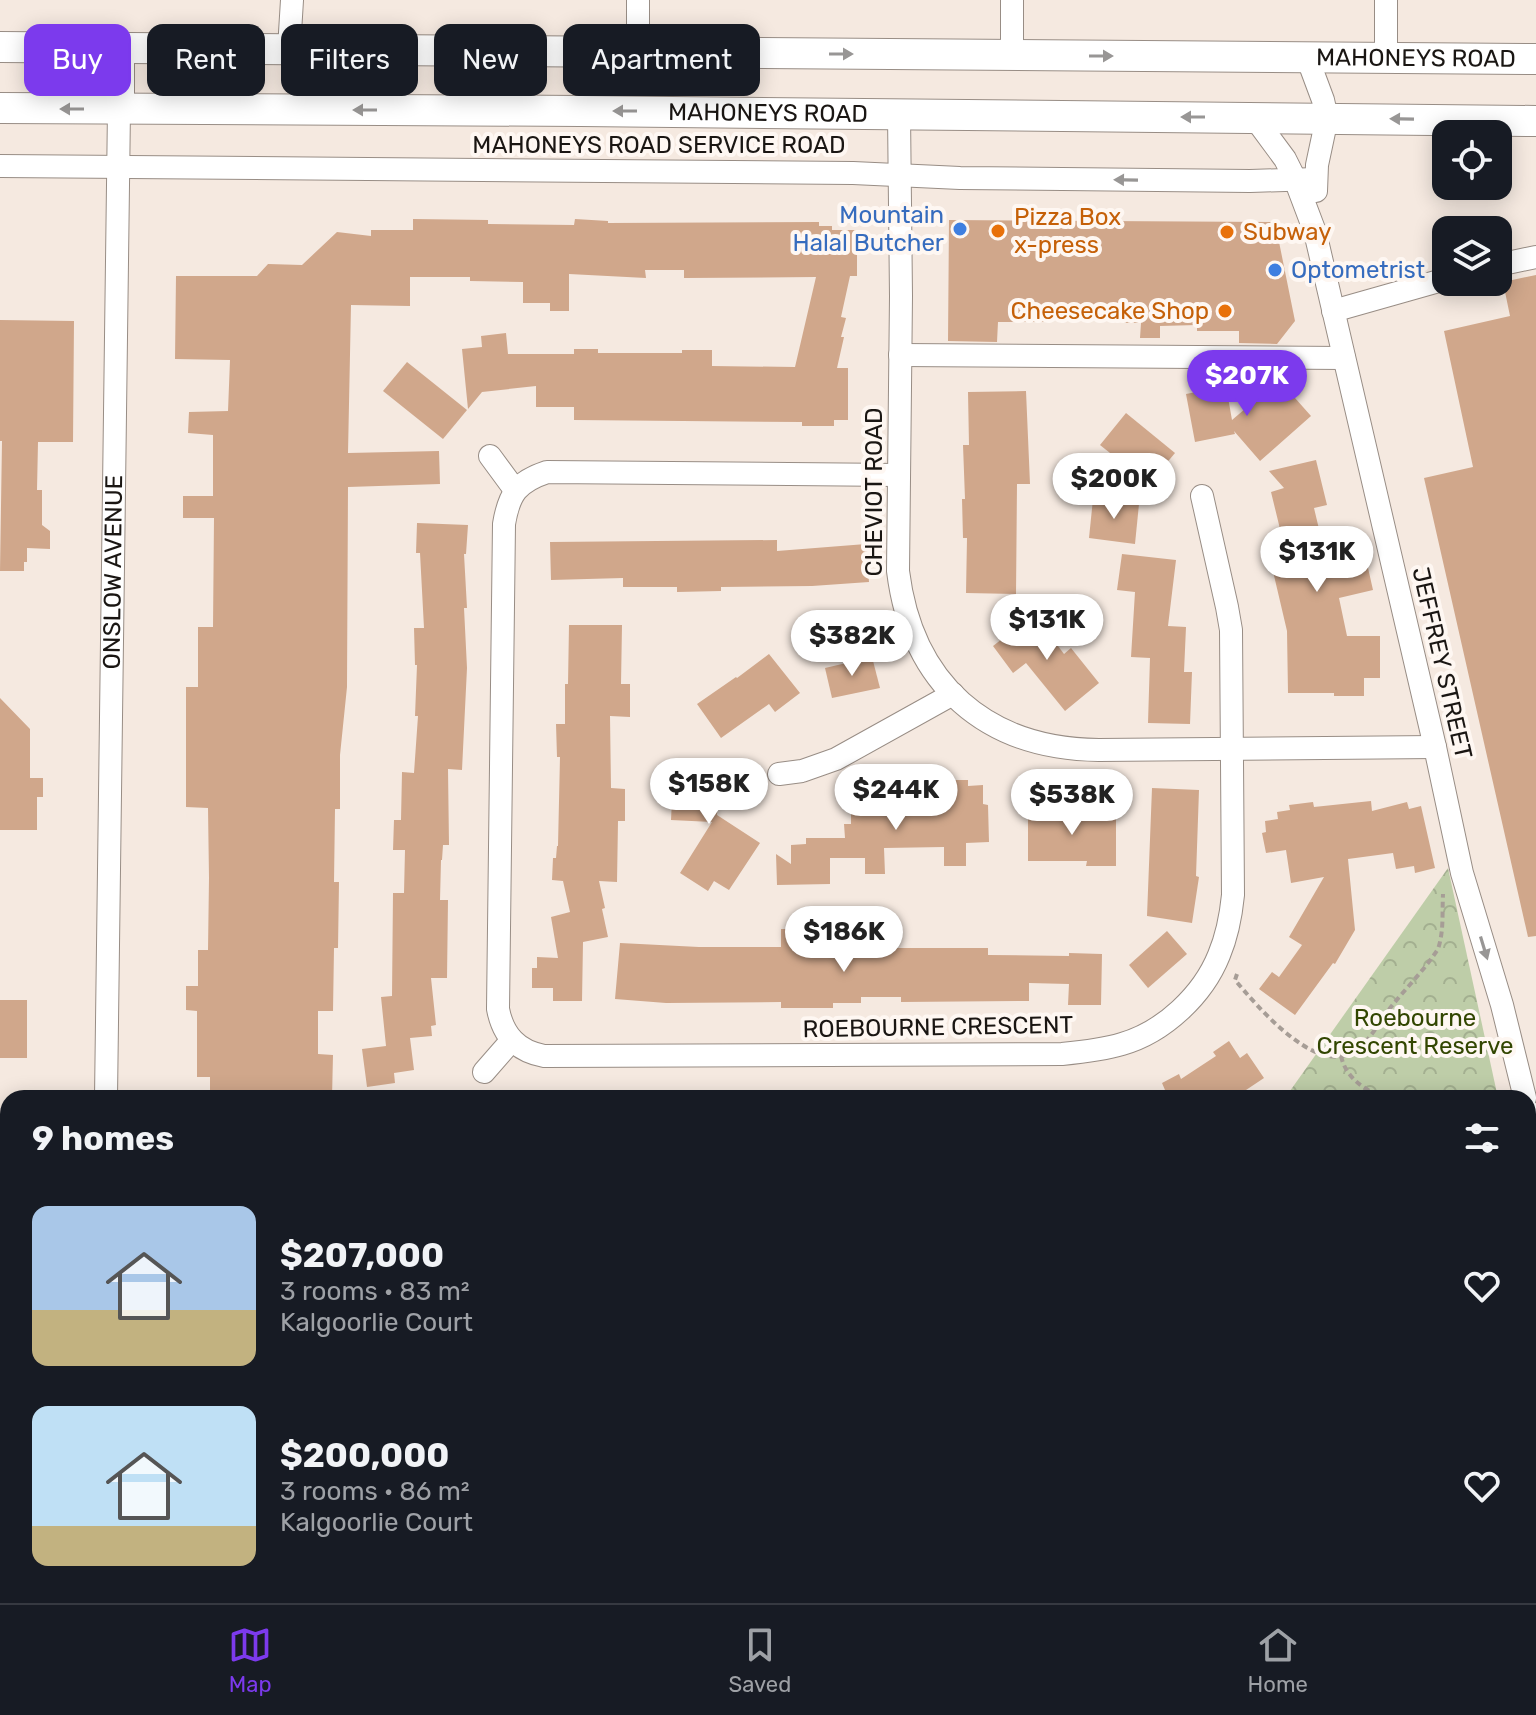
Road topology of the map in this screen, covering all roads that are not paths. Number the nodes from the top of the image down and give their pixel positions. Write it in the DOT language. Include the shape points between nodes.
graph roads {
  1 [pos="292,0"];
  2 [pos="638,0"];
  3 [pos="1012,0"];
  4 [pos="1386,0"];
  5 [pos="291,24"];
  6 [pos="638,24"];
  7 [pos="0,47"];
  8 [pos="24,47"];
  9 [pos="131,47"];
  10 [pos="281,49"];
  11 [pos="418,50"];
  12 [pos="563,51"];
  13 [pos="760,53"];
  14 [pos="1012,55"];
  15 [pos="1307,57"];
  16 [pos="1386,58"];
  17 [pos="1536,59"];
  18 [pos="119,96"];
  19 [pos="0,108"];
  20 [pos="119,109"];
  21 [pos="899,114"];
  22 [pos="1254,117"];
  23 [pos="1327,118"];
  24 [pos="1536,121"];
  25 [pos="0,166"];
  26 [pos="118,167"];
  27 [pos="900,176"];
  28 [pos="1306,179"];
  29 [pos="1536,257"];
  30 [pos="1512,262"];
  31 [pos="1432,283"];
  32 [pos="1333,311"];
  33 [pos="900,355"];
  34 [pos="1344,358"];
  35 [pos="490,456"];
  36 [pos="898,475"];
  37 [pos="515,490"];
  38 [pos="1202,496"];
  39 [pos="953,694"];
  40 [pos="1435,747"];
  41 [pos="1232,749"];
  42 [pos="779,774"];
  43 [pos="512,1040"];
  44 [pos="484,1072"];
  45 [pos="106,1090"];
  46 [pos="1523,1090"];
  1 -- 5 [label="street"];
  2 -- 6 [label="street"];
  3 -- 14 [label="street"];
  4 -- 16 [label="street"];
  7 -- 8 [label="main road, MAHONEYS ROAD"];
  9 -- 10 [label="main road, MAHONEYS ROAD"];
  11 -- 12 [label="main road, MAHONEYS ROAD"];
  13 -- 14 [label="main road, MAHONEYS ROAD, one-way"];
  14 -- 15 [label="main road, MAHONEYS ROAD, one-way"];
  15 -- 16 [label="main road, MAHONEYS ROAD"];
  15 -- 23 [label="street, JEFFREY STREET"];
  16 -- 17 [label="main road, MAHONEYS ROAD"];
  18 -- 20 [label="main road, ONSLOW AVENUE"];
  20 -- 19 [label="main road, MAHONEYS ROAD, one-way"];
  21 -- 20 [label="main road, MAHONEYS ROAD, one-way"];
  20 -- 26 [label="street, ONSLOW AVENUE"];
  22 -- 21 [label="main road, MAHONEYS ROAD, one-way"];
  21 -- 27 [label="street, CHEVIOT ROAD"];
  22 -- 23 [label="main road, MAHONEYS ROAD"];
  22 -- 28 [label="street"];
  24 -- 23 [label="main road, MAHONEYS ROAD, one-way"];
  23 -- 28 [label="street, JEFFREY STREET"];
  25 -- 26 [label="street, MAHONEYS ROAD SERVICE ROAD"];
  26 -- 27 [label="street, MAHONEYS ROAD SERVICE ROAD"];
  26 -- 45 [label="street, ONSLOW AVENUE"];
  28 -- 27 [label="street, MAHONEYS ROAD SERVICE ROAD, one-way"];
  27 -- 33 [label="street, CHEVIOT ROAD"];
  28 -- 32 [label="street, JEFFREY STREET"];
  29 -- 30 [label="street"];
  31 -- 32 [label="street"];
  32 -- 34 [label="street, JEFFREY STREET"];
  33 -- 34 [label="street"];
  33 -- 36 [label="street, CHEVIOT ROAD"];
  34 -- 40 [label="street, JEFFREY STREET"];
  35 -- 37 [label="street"];
  36 -- 37 [label="street" via="547,472"];
  36 -- 39 [label="street, CHEVIOT ROAD" via="898,571 904,611 919,648"];
  37 -- 43 [label="street" via="504,524 498,1009"];
  38 -- 41 [label="street, ROEBOURNE CRESCENT" via="1231,630"];
  39 -- 41 [label="street, CHEVIOT ROAD" via="1012,735 1057,748"];
  39 -- 42 [label="street" via="836,759"];
  40 -- 41 [label="street, CHEVIOT ROAD"];
  40 -- 46 [label="street, JEFFREY STREET, one-way" via="1462,873"];
  41 -- 43 [label="street, ROEBOURNE CRESCENT" via="1233,895 1219,956 1206,980 1173,1016 1125,1043 1062,1054 544,1056"];
  43 -- 44 [label="street"];
}
